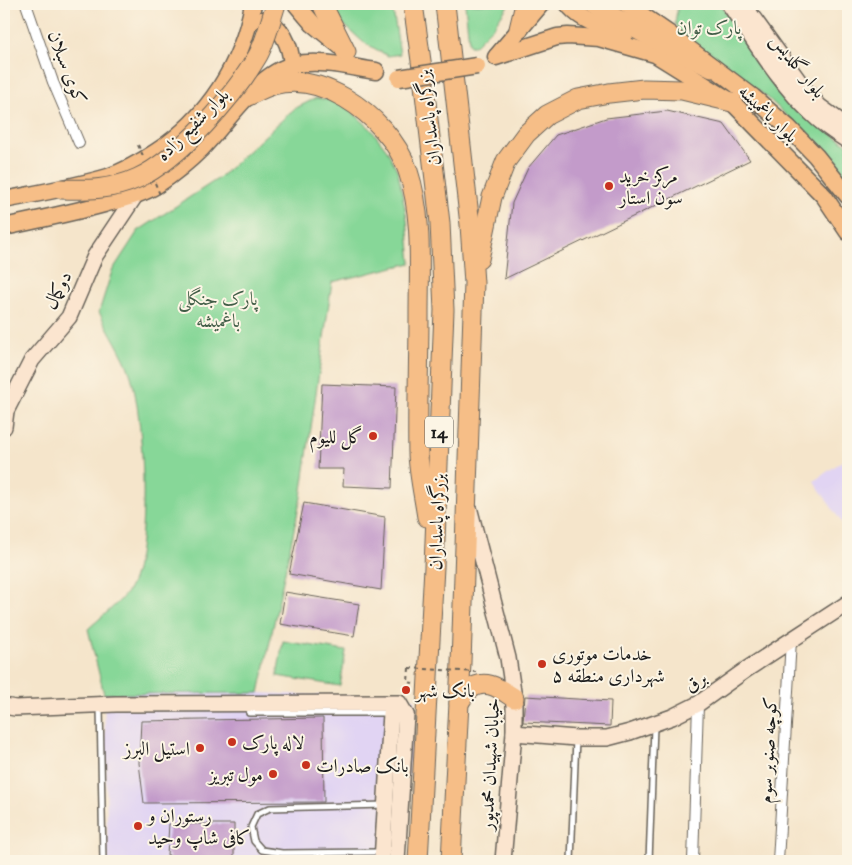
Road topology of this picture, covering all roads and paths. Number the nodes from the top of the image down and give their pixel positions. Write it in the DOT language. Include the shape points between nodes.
graph roads {
  1 [pos="26,4"];
  2 [pos="276,4"];
  3 [pos="296,4"];
  4 [pos="322,4"];
  5 [pos="402,4"];
  6 [pos="413,4"];
  7 [pos="445,4"];
  8 [pos="453,4"];
  9 [pos="525,4"];
  10 [pos="541,4"];
  11 [pos="568,4"];
  12 [pos="594,4"];
  13 [pos="626,4"];
  14 [pos="729,4"];
  15 [pos="743,4"];
  16 [pos="252,11"];
  17 [pos="519,29"];
  18 [pos="450,39"];
  19 [pos="346,52"];
  20 [pos="655,54"];
  21 [pos="496,57"];
  22 [pos="292,66"];
  23 [pos="422,68"];
  24 [pos="712,68"];
  25 [pos="376,71"];
  26 [pos="248,96"];
  27 [pos="732,102"];
  28 [pos="848,127"];
  29 [pos="848,141"];
  30 [pos="79,143"];
  31 [pos="60,189"];
  32 [pos="135,196"];
  33 [pos="848,196"];
  34 [pos="4,200"];
  35 [pos="4,227"];
  36 [pos="848,232"];
  37 [pos="474,282"];
  38 [pos="4,427"];
  39 [pos="466,495"];
  40 [pos="434,567"];
  41 [pos="848,603"];
  42 [pos="790,640"];
  43 [pos="476,672"];
  44 [pos="408,682"];
  45 [pos="514,698"];
  46 [pos="459,703"];
  47 [pos="698,704"];
  48 [pos="100,705"];
  49 [pos="4,706"];
  50 [pos="249,713"];
  51 [pos="399,714"];
  52 [pos="654,724"];
  53 [pos="514,733"];
  54 [pos="576,738"];
  55 [pos="385,812"];
  56 [pos="385,858"];
  57 [pos="418,859"];
  58 [pos="103,861"];
  59 [pos="397,861"];
  60 [pos="451,861"];
  61 [pos="503,861"];
  62 [pos="571,861"];
  63 [pos="649,861"];
  64 [pos="693,861"];
  65 [pos="778,861"];
  1 -- 30 [label="street, کوی سبلان" via="53,82"];
  2 -- 31 [label="highway, bridge" via="258,56 224,102 177,152 139,178 96,190"];
  3 -- 19 [label="main road" via="313,24"];
  4 -- 19 [label="highway"];
  5 -- 23 [label="highway"];
  6 -- 23 [label="highway, بزرگراه پاسداران / 14"];
  7 -- 18 [label="highway, بزرگراه پاسداران / 14"];
  8 -- 18 [label="highway"];
  9 -- 17 [label="highway"];
  10 -- 17 [label="main road"];
  11 -- 20 [label="main road" via="582,17"];
  12 -- 24 [label="highway"];
  13 -- 24 [label="main road, بلوار باغمیشه"];
  14 -- 29 [label="street, بلوار گلدیس" via="797,99"];
  15 -- 28 [label="street, بلوار گلدیس" via="793,76 820,106"];
  16 -- 22 [label="main road" via="281,32 291,51"];
  16 -- 31 [label="main road, بلوار شفیع زاده" via="237,57 222,87 199,117 176,139 142,162 110,176"];
  17 -- 21 [label="main road"];
  18 -- 37 [label="highway, بزرگراه پاسداران / 14"];
  19 -- 25 [label="main road"];
  20 -- 21 [label="main road, بلوار باغمیشه" via="599,38 568,36"];
  20 -- 27 [label="main road, بلوار باغمیشه"];
  21 -- 25 [label="main road, بلوار باغمیشه, bridge" via="477,66 398,78"];
  22 -- 25 [label="main road, بلوار شفیع زاده" via="320,62"];
  22 -- 26 [label="main road, بلوار شفیع زاده" via="272,75"];
  23 -- 40 [label="highway, بزرگراه پاسداران / 14" via="440,222 444,310"];
  24 -- 33 [label="main road, بلوار باغمیشه" via="789,128"];
  26 -- 32 [label="main road, بلوار شفیع زاده" via="178,170"];
  26 -- 40 [label="highway" via="272,85 294,82 316,84 335,92 377,122 393,142 408,170 419,248 418,456"];
  27 -- 36 [label="main road, بلوار باغمیشه" via="824,196"];
  27 -- 37 [label="highway" via="682,90 644,89 578,100 547,115 526,134 506,161 492,197"];
  31 -- 34 [label="main road, بلوار شفیع زاده"];
  32 -- 35 [label="main road, بلوار شفیع زاده"];
  32 -- 38 [label="street, دوکمال" via="95,256 69,317 32,360 6,411"];
  37 -- 39 [label="highway, بزرگراه پاسداران / 14"];
  39 -- 45 [label="street, خیابان شهیدان محمدپور" via="508,658"];
  39 -- 46 [label="highway, بزرگراه پاسداران / 14"];
  40 -- 57 [label="highway, بزرگراه پاسداران / 14"];
  41 -- 42 [label="street, برق"];
  42 -- 47 [label="street, برق"];
  42 -- 65 [label="street, کوچه صنوبر سوم"];
  43 -- 44 [label="path, bridge" via="409,668"];
  45 -- 46 [label="highway" via="490,684 481,684 468,690"];
  45 -- 53 [label="street, خیابان شهیدان محمدپور"];
  46 -- 60 [label="highway, بزرگراه پاسداران / 14"];
  47 -- 52 [label="street, برق"];
  47 -- 64 [label="street"];
  48 -- 49 [label="street"];
  48 -- 51 [label="street" via="399,703"];
  48 -- 58 [label="lane"];
  50 -- 51 [label="lane"];
  51 -- 55 [label="street"];
  51 -- 59 [label="street"];
  52 -- 54 [label="street, برق" via="607,738"];
  52 -- 63 [label="lane"];
  53 -- 54 [label="street, برق"];
  53 -- 61 [label="street, خیابان شهیدان محمدپور"];
  54 -- 62 [label="lane"];
  55 -- 56 [label="street"];
  55 -- 56 [label="lane" via="270,808 256,814 251,827 254,841 262,850"];
}
